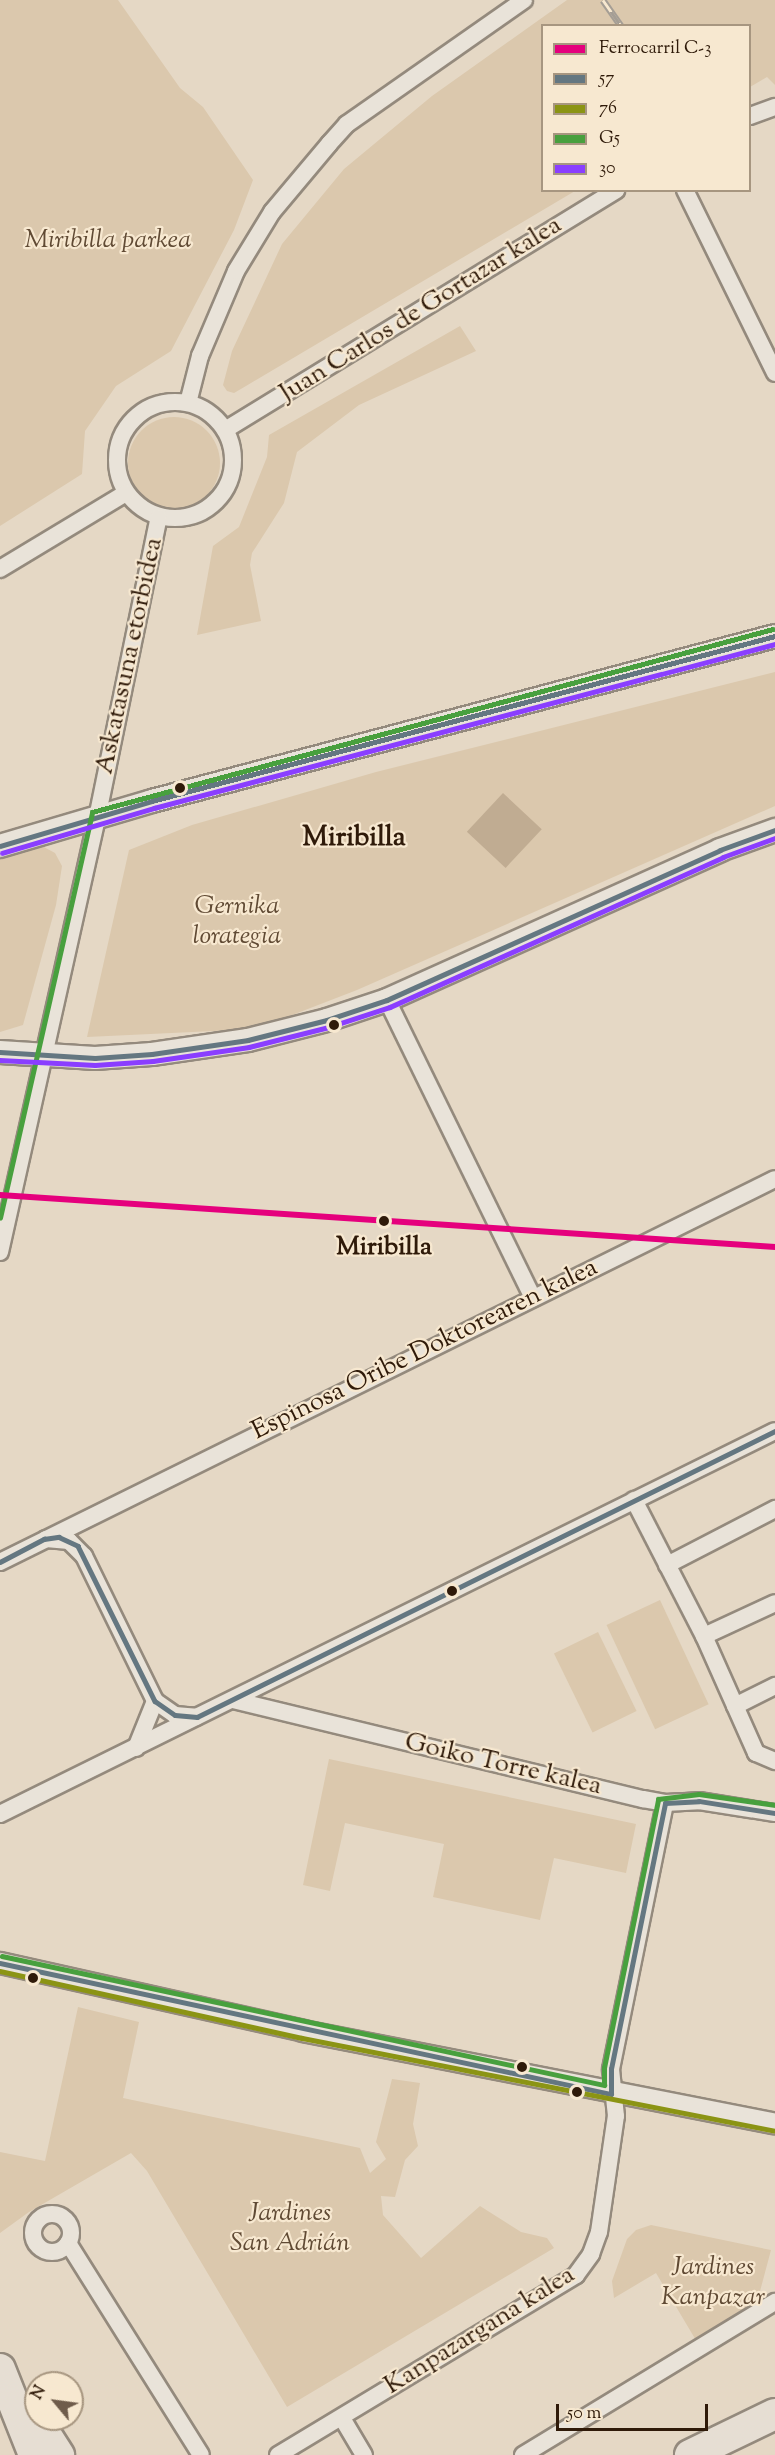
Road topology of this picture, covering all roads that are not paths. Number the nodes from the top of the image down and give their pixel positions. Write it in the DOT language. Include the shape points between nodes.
graph roads {
  1 [pos="524,0"];
  2 [pos="775,107"];
  3 [pos="751,116"];
  4 [pos="613,192"];
  5 [pos="686,192"];
  6 [pos="775,373"];
  7 [pos="188,403"];
  8 [pos="225,430"];
  9 [pos="126,493"];
  10 [pos="159,517"];
  11 [pos="0,569"];
  12 [pos="775,636"];
  13 [pos="97,818"];
  14 [pos="775,830"];
  15 [pos="0,846"];
  16 [pos="387,1000"];
  17 [pos="0,1052"];
  18 [pos="44,1056"];
  19 [pos="775,1179"];
  20 [pos="0,1252"];
  21 [pos="533,1298"];
  22 [pos="775,1431"];
  23 [pos="659,1488"];
  24 [pos="634,1500"];
  25 [pos="775,1509"];
  26 [pos="96,1514"];
  27 [pos="646,1522"];
  28 [pos="44,1539"];
  29 [pos="84,1556"];
  30 [pos="0,1562"];
  31 [pos="668,1564"];
  32 [pos="775,1603"];
  33 [pos="704,1636"];
  34 [pos="775,1686"];
  35 [pos="233,1700"];
  36 [pos="155,1701"];
  37 [pos="735,1706"];
  38 [pos="197,1717"];
  39 [pos="136,1748"];
  40 [pos="775,1761"];
  41 [pos="665,1803"];
  42 [pos="775,1813"];
  43 [pos="0,1814"];
  44 [pos="0,1963"];
  45 [pos="611,2094"];
  46 [pos="775,2124"];
  47 [pos="68,2243"];
  48 [pos="775,2302"];
  49 [pos="0,2367"];
  50 [pos="24,2402"];
  51 [pos="775,2414"];
  52 [pos="342,2418"];
  53 [pos="44,2431"];
  54 [pos="34,2455"];
  55 [pos="59,2455"];
  56 [pos="201,2455"];
  57 [pos="278,2455"];
  58 [pos="364,2455"];
  59 [pos="524,2455"];
  60 [pos="690,2455"];
  61 [pos="713,2455"];
  1 -- 7 [label="street" via="347,124 272,212 236,271 200,356"];
  2 -- 3 [label="street"];
  4 -- 8 [label="street, Juan Carlos de Gortazar kalea"];
  5 -- 6 [label="street"];
  7 -- 8 [label="street" via="203,409"];
  7 -- 9 [label="street" via="168,402 149,407 133,419 121,436 117,465"];
  8 -- 10 [label="street" via="232,449 233,469 214,504 198,514 178,519"];
  9 -- 10 [label="street" via="135,504"];
  9 -- 11 [label="street"];
  10 -- 13 [label="street, Askatasuna etorbidea"];
  12 -- 13 [label="main road"];
  13 -- 15 [label="main road"];
  13 -- 18 [label="street, Askatasuna etorbidea"];
  14 -- 16 [label="main road" via="720,850"];
  16 -- 18 [label="main road" via="294,1029 213,1046 118,1056"];
  16 -- 21 [label="street"];
  17 -- 18 [label="main road"];
  18 -- 20 [label="street, Askatasuna etorbidea"];
  19 -- 21 [label="street, Espinosa Oribe Doktorearen kalea"];
  21 -- 26 [label="street, Espinosa Oribe Doktorearen kalea"];
  22 -- 23 [label="street"];
  23 -- 24 [label="street"];
  23 -- 27 [label="street" via="648,1507"];
  24 -- 27 [label="street"];
  24 -- 35 [label="street"];
  25 -- 31 [label="street"];
  26 -- 28 [label="street, Espinosa Oribe Doktorearen kalea"];
  26 -- 29 [label="street" via="81,1540"];
  27 -- 31 [label="street"];
  28 -- 29 [label="street" via="69,1541"];
  28 -- 30 [label="street, Espinosa Oribe Doktorearen kalea"];
  29 -- 36 [label="street"];
  31 -- 33 [label="street"];
  32 -- 33 [label="street"];
  33 -- 37 [label="street"];
  34 -- 37 [label="street"];
  35 -- 38 [label="street"];
  35 -- 41 [label="street, Goiko Torre kalea"];
  36 -- 38 [label="street" via="175,1715"];
  36 -- 39 [label="street"];
  37 -- 40 [label="street" via="756,1753"];
  38 -- 39 [label="street"];
  39 -- 43 [label="street"];
  41 -- 42 [label="street, Goiko Torre kalea" via="699,1801"];
  41 -- 45 [label="street, Kanpazargana kalea" via="611,2069"];
  44 -- 45 [label="street"];
  45 -- 46 [label="street"];
  45 -- 52 [label="street, Kanpazargana kalea" via="616,2116 599,2232 591,2254 576,2275"];
  47 -- 56 [label="street"];
  48 -- 59 [label="street"];
  49 -- 50 [label="highway"];
  49 -- 54 [label="highway"];
  51 -- 60 [label="highway"];
  51 -- 61 [label="highway"];
  52 -- 57 [label="street, Kanpazargana kalea"];
  52 -- 58 [label="street"];
  53 -- 55 [label="highway"];
}
